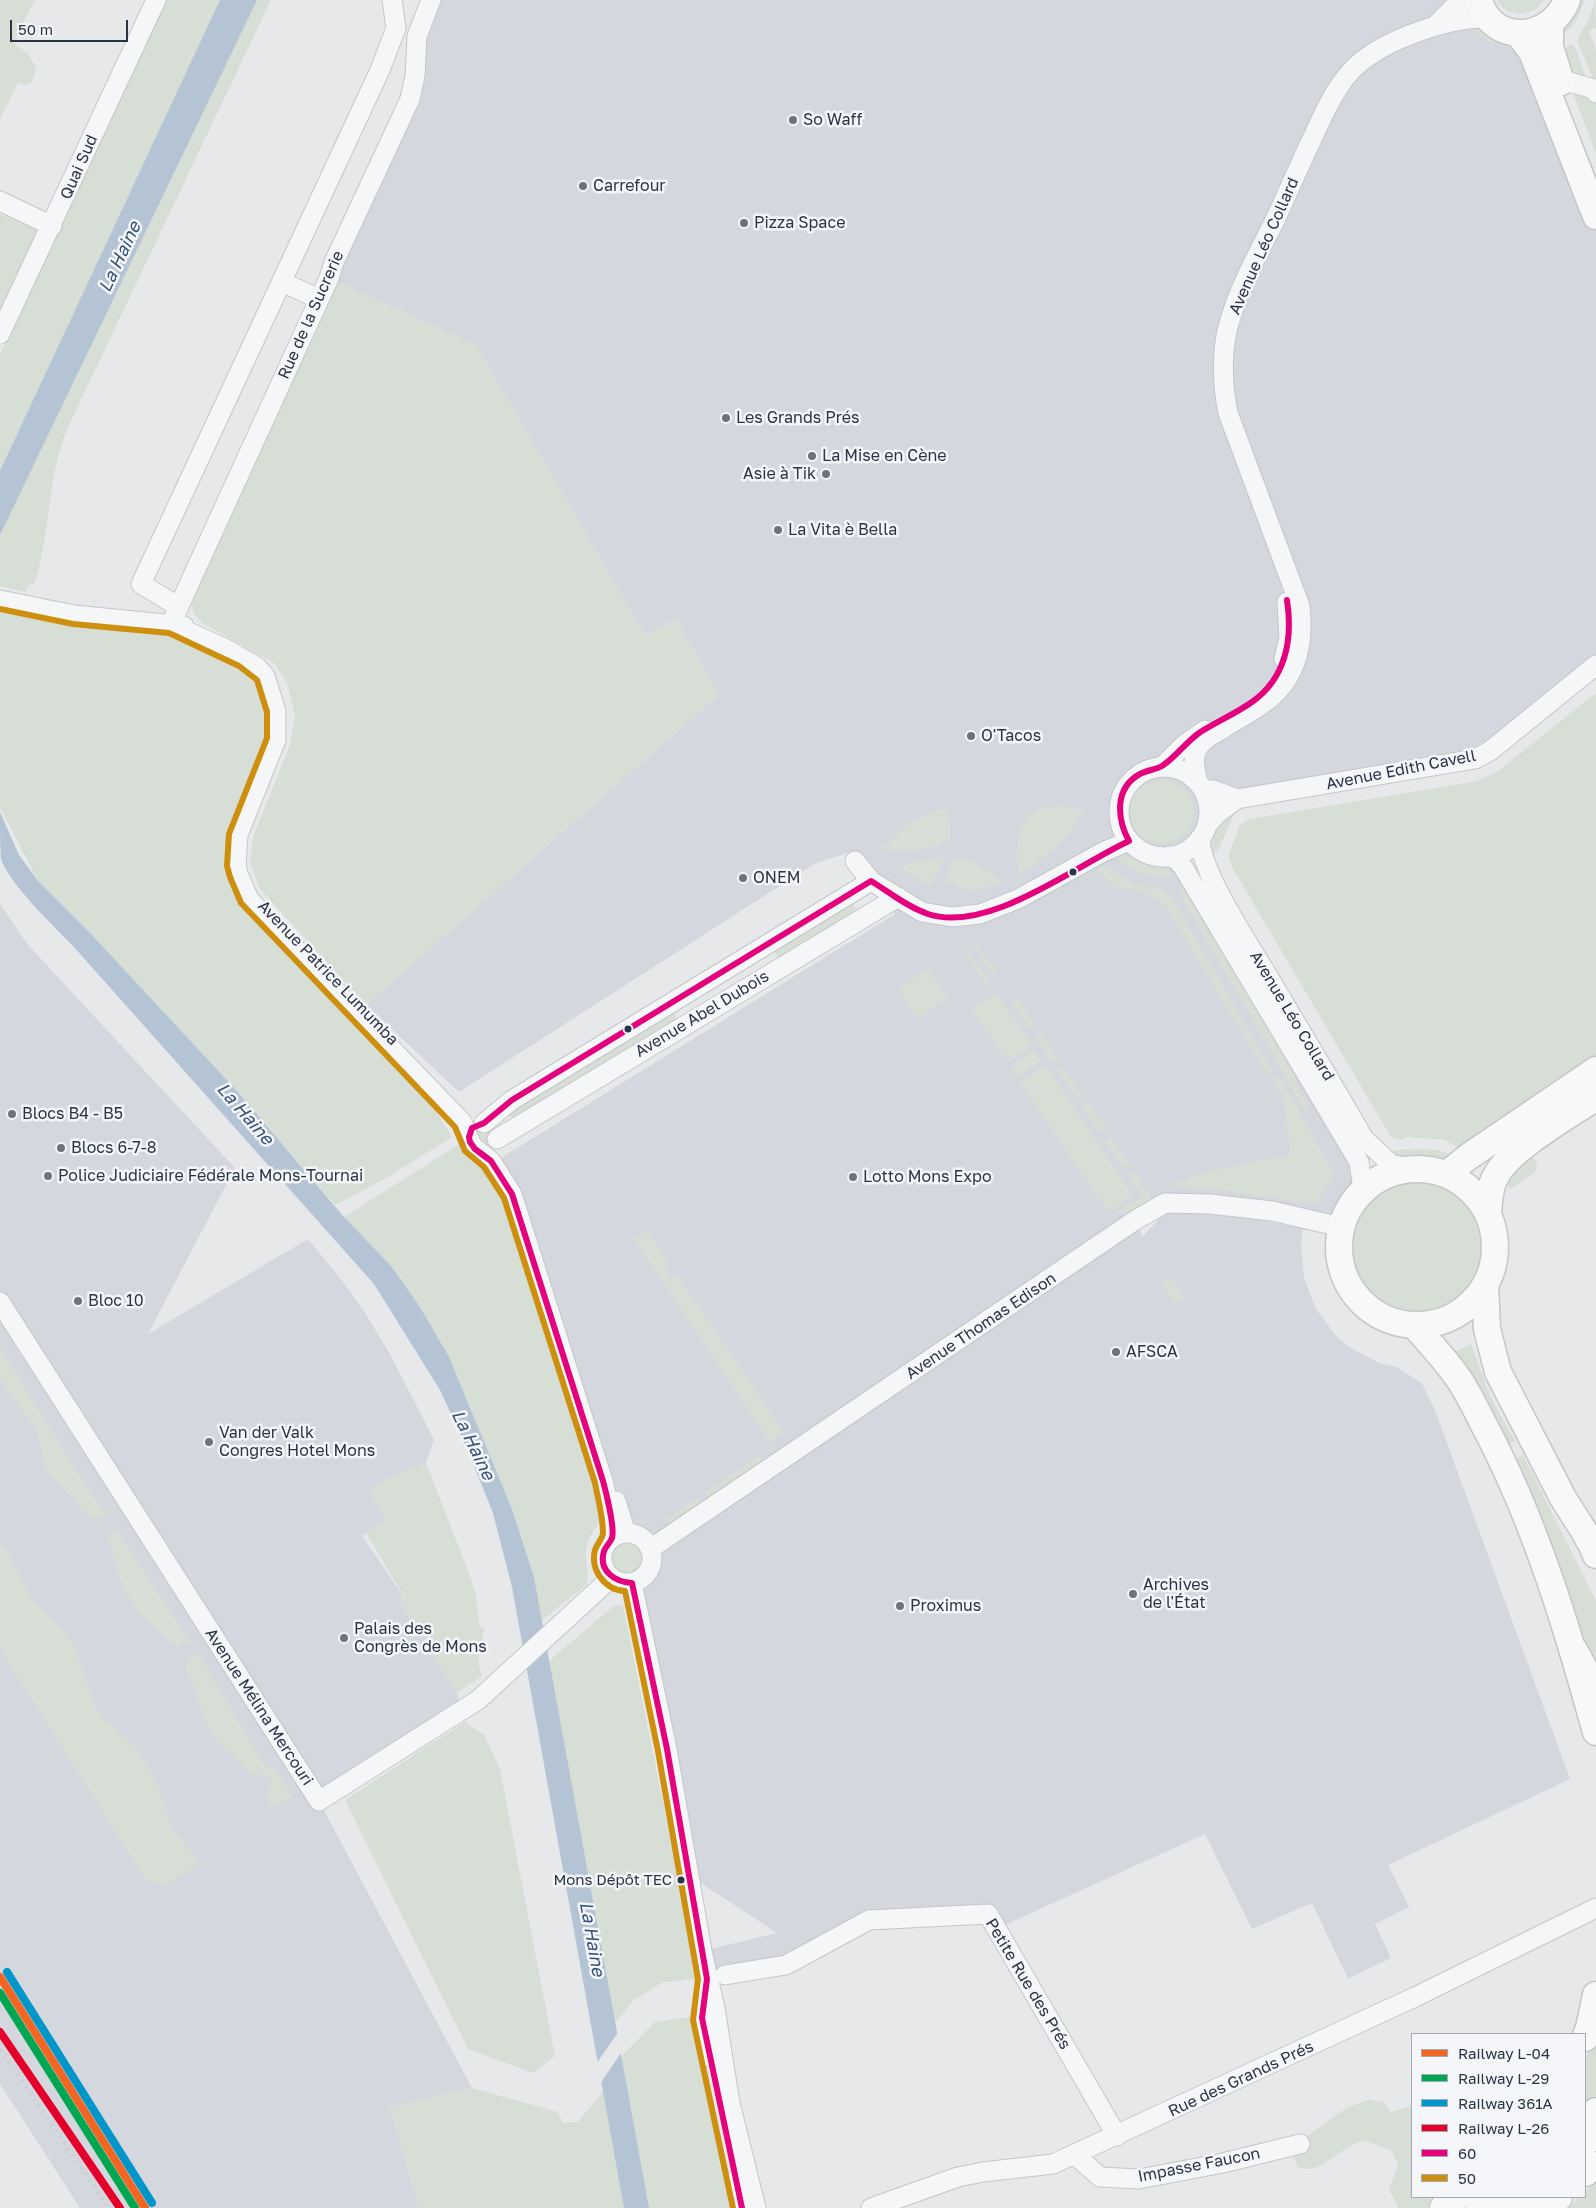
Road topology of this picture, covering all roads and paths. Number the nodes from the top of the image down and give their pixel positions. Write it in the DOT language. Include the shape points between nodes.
graph roads {
  1 [pos="156,0"];
  2 [pos="392,0"];
  3 [pos="431,0"];
  4 [pos="1466,0"];
  5 [pos="1567,0"];
  6 [pos="1484,9"];
  7 [pos="1550,24"];
  8 [pos="1436,25"];
  9 [pos="1518,33"];
  10 [pos="1559,78"];
  11 [pos="1596,93"];
  12 [pos="1596,166"];
  13 [pos="0,201"];
  14 [pos="1596,216"];
  15 [pos="52,226"];
  16 [pos="282,282"];
  17 [pos="320,299"];
  18 [pos="0,334"];
  19 [pos="1291,579"];
  20 [pos="6,601"];
  21 [pos="179,606"];
  22 [pos="171,624"];
  23 [pos="1596,665"];
  24 [pos="1162,767"];
  25 [pos="1200,786"];
  26 [pos="1237,799"];
  27 [pos="1203,831"];
  28 [pos="1130,841"];
  29 [pos="1169,856"];
  30 [pos="855,861"];
  31 [pos="871,882"];
  32 [pos="898,896"];
  33 [pos="1596,1070"];
  34 [pos="1596,1097"];
  35 [pos="488,1136"];
  36 [pos="1413,1168"];
  37 [pos="1447,1174"];
  38 [pos="1363,1190"];
  39 [pos="1488,1214"];
  40 [pos="1341,1227"];
  41 [pos="1485,1286"];
  42 [pos="0,1302"];
  43 [pos="1414,1325"];
  44 [pos="619,1536"];
  45 [pos="1594,1547"];
  46 [pos="650,1549"];
  47 [pos="611,1578"];
  48 [pos="632,1583"];
  49 [pos="1573,1650"];
  50 [pos="1596,1692"];
  51 [pos="1596,1732"];
  52 [pos="1596,1908"];
  53 [pos="716,1977"];
  54 [pos="1596,1995"];
  55 [pos="1586,2036"];
  56 [pos="1596,2132"];
  57 [pos="1117,2136"];
  58 [pos="1300,2144"];
  59 [pos="1075,2155"];
  60 [pos="1588,2161"];
  61 [pos="1455,2198"];
  62 [pos="1492,2198"];
  63 [pos="1527,2198"];
  64 [pos="1557,2198"];
  65 [pos="742,2208"];
  66 [pos="756,2208"];
  67 [pos="872,2208"];
  68 [pos="1444,2208"];
  69 [pos="1480,2208"];
  70 [pos="1516,2208"];
  71 [pos="1546,2208"];
  1 -- 15 [label="street, Quai Sud"];
  2 -- 16 [label="street" via="396,28 380,70"];
  3 -- 17 [label="street, Rue de la Sucrerie" via="417,36 410,99"];
  4 -- 8 [label="street, Avenue Léo Collard"];
  5 -- 7 [label="street" via="1563,10"];
  6 -- 8 [label="street, Avenue Léo Collard" via="1477,18"];
  6 -- 9 [label="street" via="1502,28"];
  7 -- 9 [label="street" via="1534,32"];
  7 -- 10 [label="street" via="1550,47"];
  8 -- 19 [label="street, Avenue Léo Collard" via="1374,53 1357,65 1339,85 1249,274 1228,326 1222,365 1228,413"];
  9 -- 14 [label="street" via="1532,52"];
  10 -- 11 [label="street" via="1594,89"];
  10 -- 12 [label="street"];
  13 -- 15 [label="street"];
  15 -- 18 [label="street, Quai Sud"];
  16 -- 17 [label="street"];
  16 -- 21 [label="street" via="141,584"];
  17 -- 21 [label="street, Rue de la Sucrerie"];
  19 -- 24 [label="street" via="1286,600 1290,638 1282,665 1271,684 1261,696 1198,734"];
  19 -- 25 [label="street, Avenue Léo Collard" via="1303,626 1294,664 1279,690 1269,700 1210,736 1198,747 1194,761"];
  20 -- 22 [label="street, Avenue Patrice Lumumba" via="74,615"];
  21 -- 22 [label="street, Rue de la Sucrerie"];
  22 -- 35 [label="street, Avenue Patrice Lumumba" via="257,666 265,676 276,710 276,740 236,844 238,874 249,899 462,1122"];
  23 -- 26 [label="street, Avenue Edith Cavell" via="1475,759"];
  24 -- 25 [label="street" via="1188,774"];
  24 -- 28 [label="street" via="1137,775 1121,796 1120,821"];
  25 -- 26 [label="street"];
  25 -- 27 [label="street" via="1208,802"];
  26 -- 27 [label="street, Avenue Edith Cavell" via="1217,814"];
  27 -- 29 [label="street" via="1192,847"];
  27 -- 36 [label="street, Avenue Léo Collard" via="1200,846 1207,867 1232,917 1364,1139 1392,1165"];
  28 -- 29 [label="street" via="1151,855"];
  28 -- 32 [label="street" via="1103,852 1018,899 980,914 946,917 922,912"];
  29 -- 38 [label="street, Avenue Léo Collard" via="1187,872 1359,1162"];
  30 -- 31 [label="street"];
  31 -- 32 [label="street"];
  31 -- 35 [label="street, Avenue Abel Dubois" via="512,1100"];
  32 -- 35 [label="street, Avenue Abel Dubois"];
  33 -- 37 [label="street"];
  34 -- 39 [label="street" via="1508,1159 1494,1178"];
  35 -- 44 [label="street, Avenue Patrice Lumumba" via="519,1192 559,1308"];
  36 -- 37 [label="street"];
  36 -- 38 [label="street" via="1378,1179"];
  37 -- 39 [label="street" via="1478,1197"];
  38 -- 40 [label="street" via="1350,1206"];
  39 -- 41 [label="street" via="1495,1250"];
  40 -- 43 [label="street" via="1338,1244 1340,1262 1354,1294 1380,1316"];
  40 -- 46 [label="street, Avenue Thomas Edison" via="1239,1206 1165,1203"];
  41 -- 43 [label="street" via="1472,1303 1455,1316 1435,1323"];
  41 -- 45 [label="street" via="1487,1329 1498,1372 1563,1498"];
  42 -- 47 [label="street, Avenue Mélina Mercouri" via="319,1801 478,1700"];
  43 -- 49 [label="street" via="1462,1384 1499,1454 1522,1506"];
  44 -- 46 [label="street" via="641,1538"];
  44 -- 47 [label="street" via="606,1543 602,1558"];
  46 -- 48 [label="street" via="649,1570"];
  47 -- 48 [label="street" via="625,1584"];
  48 -- 53 [label="street"];
  49 -- 50 [label="main road"];
  49 -- 51 [label="street"];
  52 -- 57 [label="street, Rue des Grands Prés" via="1415,1997"];
  53 -- 57 [label="street, Petite Rue des Prés" via="786,1965 869,1920 988,1914"];
  53 -- 65 [label="street" via="702,2018"];
  53 -- 66 [label="street" via="715,2008 730,2103"];
  54 -- 55 [label="street"];
  56 -- 60 [label="main road, bridge"];
  57 -- 59 [label="street, Rue des Grands Prés"];
  58 -- 59 [label="street, Impasse Faucon" via="1139,2179 1100,2177"];
  59 -- 67 [label="street, Rue des Grands Prés" via="1054,2164 958,2177"];
  61 -- 68 [label="main road"];
  62 -- 69 [label="main road"];
  63 -- 70 [label="main road"];
  64 -- 71 [label="main road"];
}
